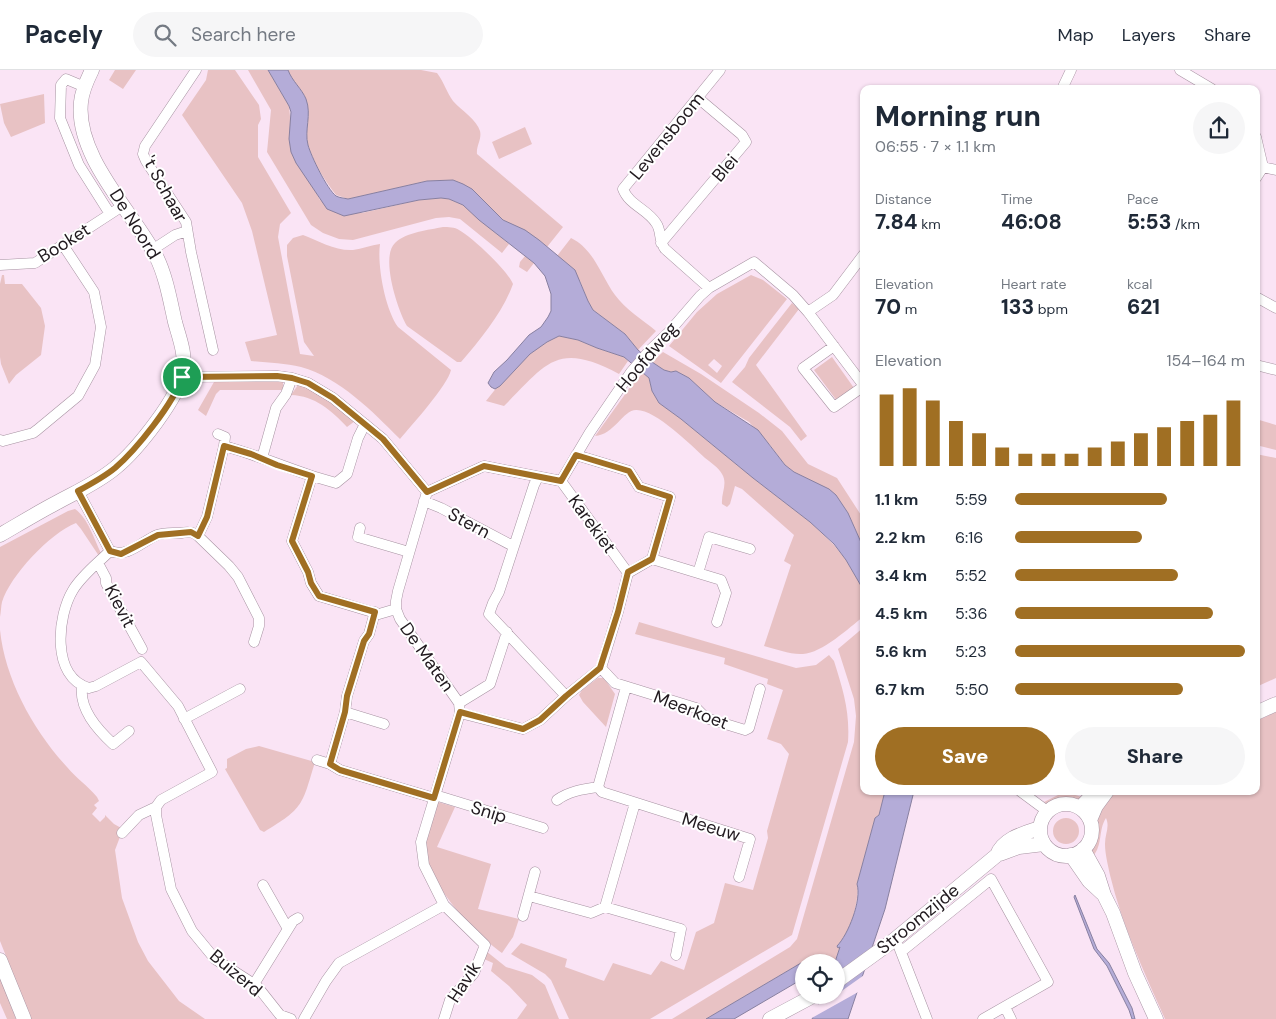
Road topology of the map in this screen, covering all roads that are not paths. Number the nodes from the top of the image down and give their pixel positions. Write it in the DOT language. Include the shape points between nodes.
graph roads {
  1 [pos="92,70"];
  2 [pos="196,70"];
  3 [pos="720,70"];
  4 [pos="1071,70"];
  5 [pos="1180,70"];
  6 [pos="1064,85"];
  7 [pos="1205,85"];
  8 [pos="85,87"];
  9 [pos="698,98"];
  10 [pos="1260,154"];
  11 [pos="1263,167"];
  12 [pos="1276,170"];
  13 [pos="1260,172"];
  14 [pos="124,205"];
  15 [pos="110,214"];
  16 [pos="186,231"];
  17 [pos="661,243"];
  18 [pos="63,245"];
  19 [pos="152,250"];
  20 [pos="860,259"];
  21 [pos="0,264"];
  22 [pos="709,288"];
  23 [pos="1260,299"];
  24 [pos="1276,308"];
  25 [pos="808,312"];
  26 [pos="834,346"];
  27 [pos="213,350"];
  28 [pos="1260,367"];
  29 [pos="1276,370"];
  30 [pos="182,377"];
  31 [pos="292,378"];
  32 [pos="860,381"];
  33 [pos="860,389"];
  34 [pos="365,424"];
  35 [pos="218,434"];
  36 [pos="0,440"];
  37 [pos="224,446"];
  38 [pos="576,455"];
  39 [pos="262,458"];
  40 [pos="312,476"];
  41 [pos="538,477"];
  42 [pos="561,481"];
  43 [pos="78,491"];
  44 [pos="426,496"];
  45 [pos="360,528"];
  46 [pos="0,535"];
  47 [pos="198,536"];
  48 [pos="513,546"];
  49 [pos="750,549"];
  50 [pos="110,551"];
  51 [pos="409,552"];
  52 [pos="652,559"];
  53 [pos="98,563"];
  54 [pos="628,572"];
  55 [pos="698,573"];
  56 [pos="396,609"];
  57 [pos="375,612"];
  58 [pos="717,622"];
  59 [pos="507,632"];
  60 [pos="254,642"];
  61 [pos="142,649"];
  62 [pos="600,668"];
  63 [pos="82,686"];
  64 [pos="626,687"];
  65 [pos="240,689"];
  66 [pos="760,689"];
  67 [pos="566,696"];
  68 [pos="1276,704"];
  69 [pos="460,708"];
  70 [pos="345,712"];
  71 [pos="1260,712"];
  72 [pos="184,719"];
  73 [pos="384,724"];
  74 [pos="130,731"];
  75 [pos="317,760"];
  76 [pos="330,764"];
  77 [pos="598,787"];
  78 [pos="1025,795"];
  79 [pos="1092,795"];
  80 [pos="1104,795"];
  81 [pos="434,796"];
  82 [pos="557,800"];
  83 [pos="635,803"];
  84 [pos="156,806"];
  85 [pos="1080,808"];
  86 [pos="1047,811"];
  87 [pos="1090,820"];
  88 [pos="544,828"];
  89 [pos="1040,828"];
  90 [pos="122,833"];
  91 [pos="1044,844"];
  92 [pos="1077,852"];
  93 [pos="997,855"];
  94 [pos="535,872"];
  95 [pos="739,877"];
  96 [pos="263,885"];
  97 [pos="529,896"];
  98 [pos="444,905"];
  99 [pos="605,907"];
  100 [pos="523,916"];
  101 [pos="298,918"];
  102 [pos="288,929"];
  103 [pos="485,945"];
  104 [pos="898,946"];
  105 [pos="676,955"];
  106 [pos="0,960"];
  107 [pos="845,975"];
  108 [pos="254,984"];
  109 [pos="799,1004"];
  110 [pos="1005,1007"];
  111 [pos="24,1019"];
  112 [pos="291,1019"];
  113 [pos="304,1019"];
  114 [pos="444,1019"];
  115 [pos="770,1019"];
  116 [pos="927,1019"];
  117 [pos="984,1019"];
  118 [pos="1011,1019"];
  119 [pos="1156,1019"];
  1 -- 8 [label="street, De Noord"];
  2 -- 16 [label="street, 't Schaar" via="143,151 146,161 184,219"];
  3 -- 9 [label="street, Levensboom"];
  4 -- 6 [label="street"];
  5 -- 7 [label="street"];
  8 -- 14 [label="street, De Noord" via="81,124 87,145"];
  8 -- 15 [label="street, De Noord" via="66,79 61,85 60,118 79,165"];
  9 -- 17 [label="street, Levensboom" via="623,189 627,198 658,225"];
  9 -- 17 [label="street, Blei" via="746,142"];
  10 -- 11 [label="street"];
  11 -- 12 [label="street"];
  11 -- 13 [label="street"];
  14 -- 15 [label="street, Booket"];
  14 -- 19 [label="street, De Noord"];
  15 -- 18 [label="street, Booket"];
  16 -- 19 [label="street"];
  16 -- 27 [label="street, 't Schaar"];
  17 -- 22 [label="street, Levensboom"];
  18 -- 21 [label="street, Booket" via="35,263"];
  18 -- 36 [label="street" via="94,292 101,326 95,365 75,399 33,433"];
  19 -- 30 [label="street, De Noord" via="165,280 180,340 184,367"];
  20 -- 25 [label="street" via="833,295"];
  22 -- 25 [label="street, Hoofdweg" via="754,262"];
  22 -- 38 [label="street, Hoofdweg" via="631,372"];
  23 -- 24 [label="street"];
  25 -- 26 [label="street, Hoofdweg"];
  26 -- 32 [label="street, Hoofdweg"];
  26 -- 33 [label="street, Hoofdweg" via="803,368 834,407"];
  28 -- 29 [label="street"];
  30 -- 31 [label="street"];
  30 -- 43 [label="street, De Noord" via="168,404 127,456 104,476"];
  31 -- 34 [label="street" via="321,389"];
  31 -- 39 [label="street" via="276,408"];
  34 -- 40 [label="street" via="348,474 336,483"];
  34 -- 44 [label="street" via="383,439"];
  35 -- 37 [label="street" via="224,437"];
  37 -- 39 [label="street"];
  37 -- 47 [label="street" via="207,517"];
  38 -- 42 [label="street, Hoofdweg"];
  38 -- 52 [label="street" via="629,471 639,487 670,497"];
  39 -- 40 [label="street"];
  40 -- 57 [label="street" via="292,541 311,583 319,596"];
  41 -- 42 [label="street"];
  41 -- 44 [label="street" via="484,466"];
  41 -- 48 [label="street, Stern"];
  42 -- 54 [label="street, Karekiet"];
  43 -- 46 [label="street, De Noord"];
  43 -- 50 [label="street"];
  44 -- 48 [label="street, Stern" via="441,508"];
  44 -- 51 [label="street, De Maten"];
  45 -- 51 [label="street" via="358,537"];
  47 -- 50 [label="street" via="191,532 166,533 124,553"];
  47 -- 60 [label="street" via="233,570 252,604 259,622"];
  48 -- 59 [label="street, Stern" via="489,614"];
  49 -- 55 [label="street" via="709,537"];
  50 -- 53 [label="street"];
  51 -- 56 [label="street, De Maten" via="396,596"];
  52 -- 54 [label="street"];
  52 -- 55 [label="street"];
  53 -- 61 [label="street, Kievit"];
  53 -- 63 [label="street" via="73,590 61,623 63,660 70,676"];
  54 -- 62 [label="street"];
  55 -- 58 [label="street" via="721,580 724,586 726,593"];
  56 -- 57 [label="street" via="379,614"];
  56 -- 69 [label="street, De Maten"];
  57 -- 70 [label="street" via="347,696"];
  59 -- 67 [label="street, Stern"];
  59 -- 69 [label="street" via="490,684"];
  62 -- 64 [label="street, Meerkoet" via="615,683"];
  62 -- 67 [label="street"];
  63 -- 72 [label="street" via="96,686 140,662"];
  63 -- 74 [label="street" via="84,705 97,728 112,744"];
  64 -- 66 [label="street, Meerkoet" via="696,708 706,718 745,730 749,728"];
  64 -- 77 [label="street"];
  65 -- 72 [label="street"];
  67 -- 69 [label="street" via="540,720 523,729"];
  68 -- 71 [label="street"];
  69 -- 81 [label="street, De Maten"];
  70 -- 73 [label="street"];
  70 -- 76 [label="street"];
  72 -- 84 [label="street" via="212,772 161,800"];
  75 -- 76 [label="street, Snip"];
  76 -- 81 [label="street, Snip" via="340,770"];
  77 -- 82 [label="street" via="579,790"];
  77 -- 83 [label="street, Meeuw" via="602,792"];
  78 -- 86 [label="street"];
  79 -- 85 [label="street"];
  80 -- 87 [label="street"];
  81 -- 88 [label="street, Snip"];
  81 -- 98 [label="street, De Maten" via="421,842 424,864"];
  83 -- 95 [label="street, Meeuw" via="750,839"];
  83 -- 99 [label="street"];
  84 -- 90 [label="street" via="140,815"];
  84 -- 108 [label="street, Buizerd" via="171,889 188,923 215,959"];
  85 -- 86 [label="street" via="1063,804"];
  85 -- 87 [label="street"];
  86 -- 89 [label="street"];
  87 -- 92 [label="street" via="1092,835 1089,843"];
  89 -- 91 [label="street"];
  89 -- 93 [label="street, Stroomzijde" via="1012,838"];
  91 -- 92 [label="street" via="1061,855"];
  91 -- 93 [label="street, Stroomzijde" via="1020,847"];
  92 -- 119 [label="street" via="1098,876"];
  93 -- 104 [label="street, Stroomzijde"];
  94 -- 97 [label="street"];
  96 -- 102 [label="street"];
  97 -- 99 [label="street" via="591,913"];
  97 -- 100 [label="street"];
  98 -- 103 [label="street, De Maten"];
  98 -- 113 [label="street" via="339,963"];
  99 -- 105 [label="street" via="681,929"];
  101 -- 102 [label="street"];
  102 -- 108 [label="street"];
  103 -- 114 [label="street, Havik" via="474,973 450,1000"];
  104 -- 107 [label="street, Stroomzijde" via="876,953"];
  104 -- 110 [label="street" via="991,879 1048,982"];
  104 -- 116 [label="street"];
  106 -- 111 [label="street"];
  108 -- 112 [label="street, Buizerd" via="280,1015"];
  109 -- 115 [label="street"];
  110 -- 117 [label="street"];
  110 -- 118 [label="street"];
}
